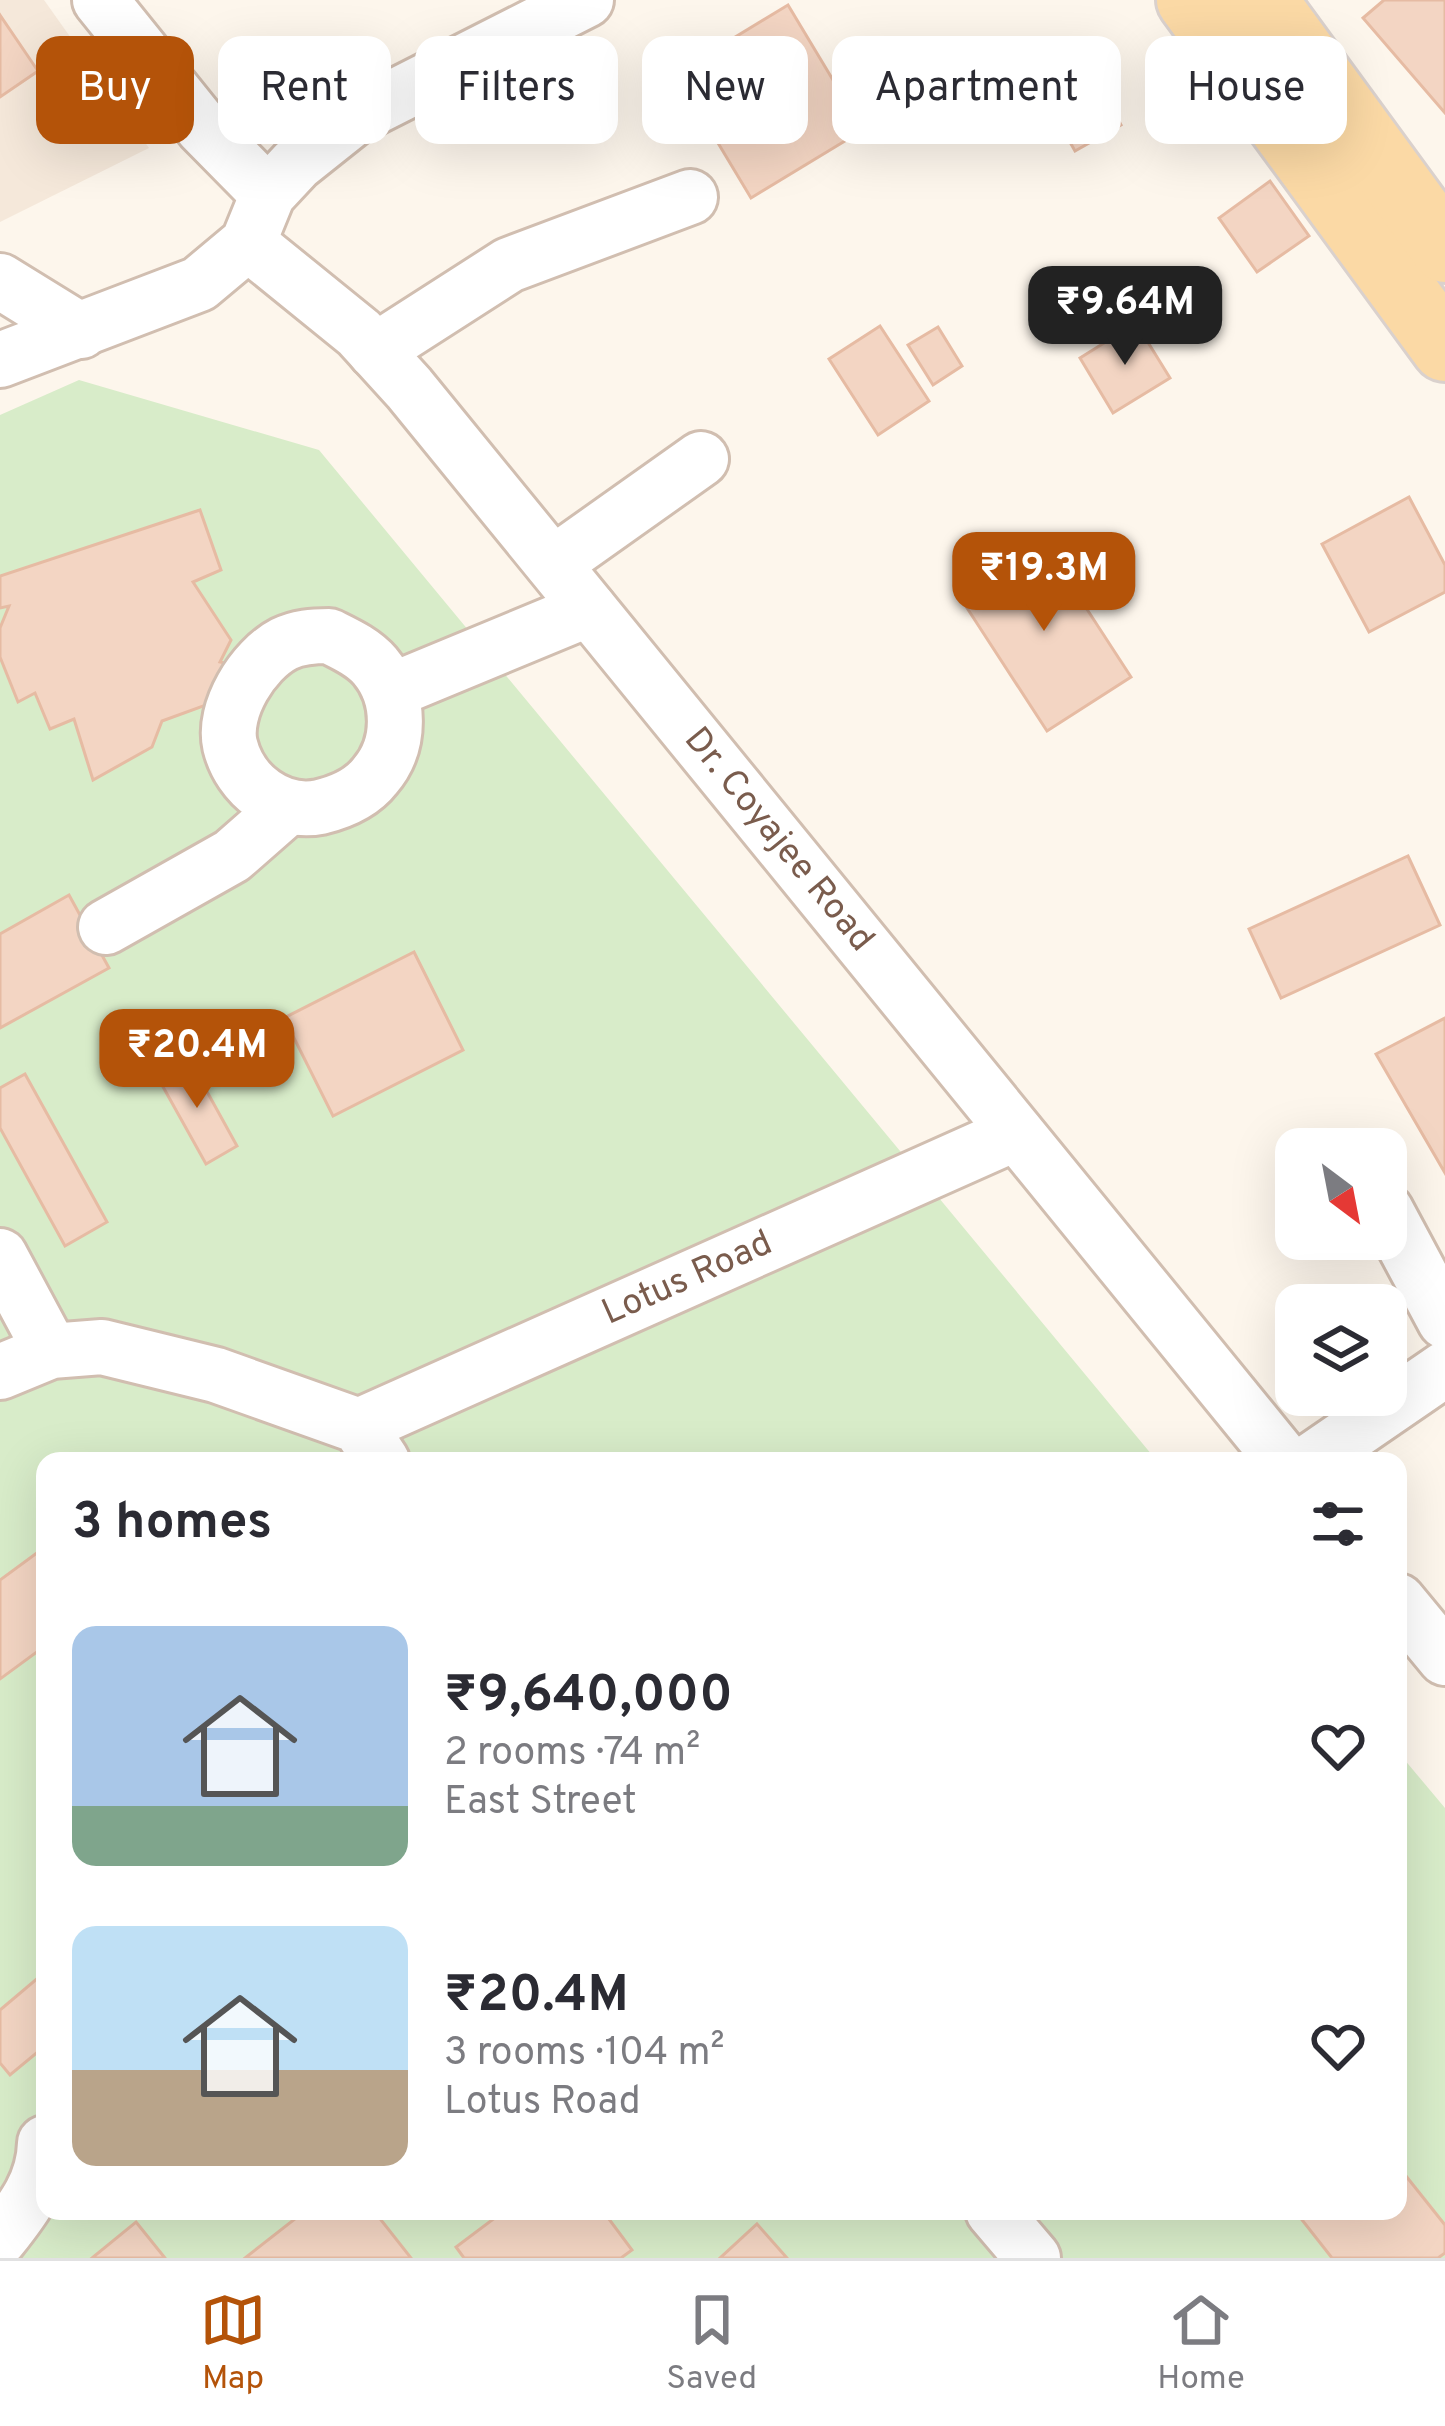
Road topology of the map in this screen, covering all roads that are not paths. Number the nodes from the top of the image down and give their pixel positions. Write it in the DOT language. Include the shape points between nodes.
graph roads {
  1 [pos="100,0"];
  2 [pos="586,0"];
  3 [pos="1190,0"];
  4 [pos="1277,5"];
  5 [pos="690,197"];
  6 [pos="258,219"];
  7 [pos="1445,249"];
  8 [pos="0,281"];
  9 [pos="81,331"];
  10 [pos="1445,348"];
  11 [pos="375,351"];
  12 [pos="0,360"];
  13 [pos="701,459"];
  14 [pos="553,564"];
  15 [pos="590,609"];
  16 [pos="392,692"];
  17 [pos="288,807"];
  18 [pos="106,927"];
  19 [pos="1016,1132"];
  20 [pos="1407,1250"];
  21 [pos="0,1256"];
  22 [pos="1445,1321"];
  23 [pos="51,1351"];
  24 [pos="1445,1369"];
  25 [pos="0,1372"];
  26 [pos="370,1443"];
  27 [pos="1277,1452"];
  28 [pos="1324,1452"];
  29 [pos="1407,1612"];
  30 [pos="1445,1658"];
  31 [pos="36,2186"];
  32 [pos="1002,2220"];
  33 [pos="0,2238"];
  34 [pos="1034,2258"];
  1 -- 6 [label="street, Dr. Coyajee Road" via="203,128"];
  2 -- 6 [label="street" via="355,117 296,164"];
  3 -- 10 [label="main road"];
  4 -- 7 [label="main road"];
  5 -- 11 [label="street" via="509,265"];
  6 -- 9 [label="street" via="200,284"];
  6 -- 11 [label="street, Dr. Coyajee Road"];
  8 -- 9 [label="street"];
  9 -- 12 [label="street"];
  11 -- 14 [label="street, Dr. Coyajee Road"];
  13 -- 14 [label="street"];
  14 -- 15 [label="street, Dr. Coyajee Road"];
  15 -- 16 [label="street"];
  15 -- 19 [label="street, Dr. Coyajee Road"];
  16 -- 17 [label="street" via="391,750 376,775 334,804"];
  16 -- 17 [label="street" via="374,664 328,636 282,645 260,664 241,691 230,744 259,794"];
  17 -- 18 [label="street" via="232,856"];
  19 -- 26 [label="street, Lotus Road"];
  19 -- 27 [label="street, Dr. Coyajee Road"];
  20 -- 22 [label="street"];
  21 -- 23 [label="street"];
  23 -- 25 [label="street"];
  23 -- 26 [label="street" via="102,1347 216,1375"];
  24 -- 28 [label="street"];
  29 -- 30 [label="street"];
  31 -- 33 [label="street"];
  32 -- 34 [label="street"];
}
